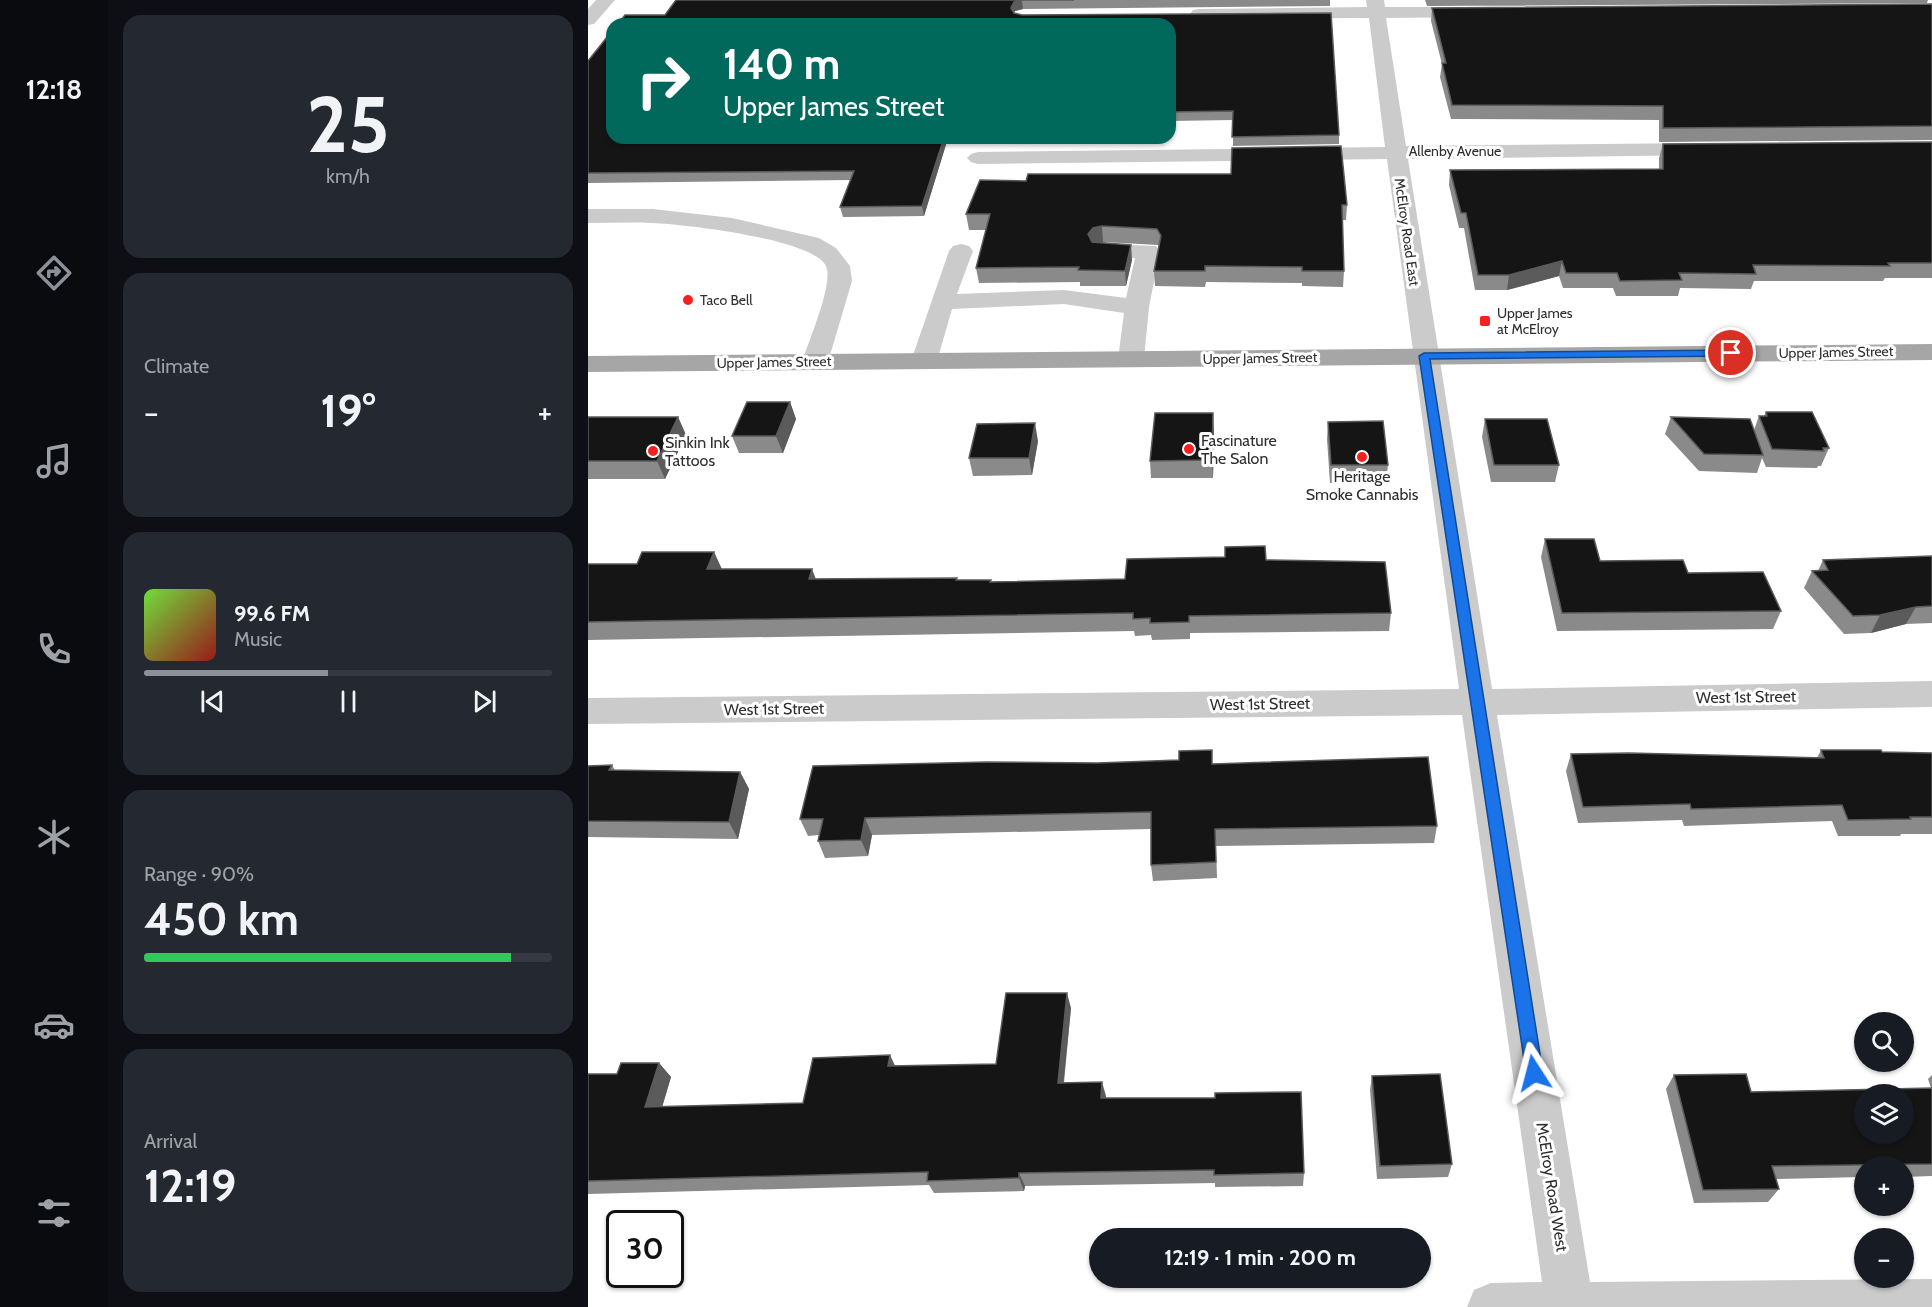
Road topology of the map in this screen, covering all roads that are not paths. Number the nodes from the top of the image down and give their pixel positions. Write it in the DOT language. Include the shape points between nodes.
graph roads {
  1 [pos="606,0"];
  2 [pos="1376,6"];
  3 [pos="1495,12"];
  4 [pos="1176,14"];
  5 [pos="588,20"];
  6 [pos="1729,149"];
  7 [pos="1396,152"];
  8 [pos="978,158"];
  9 [pos="588,216"];
  10 [pos="961,251"];
  11 [pos="1103,251"];
  12 [pos="942,302"];
  13 [pos="1137,307"];
  14 [pos="1932,352"];
  15 [pos="1424,356"];
  16 [pos="1131,359"];
  17 [pos="924,361"];
  18 [pos="815,362"];
  19 [pos="588,364"];
  20 [pos="1932,694"];
  21 [pos="1478,702"];
  22 [pos="588,711"];
  23 [pos="1932,1303"];
  24 [pos="1570,1306"];
  25 [pos="1491,1307"];
  1 -- 5 [label="street"];
  2 -- 3 [label="street"];
  2 -- 4 [label="street"];
  2 -- 7 [label="street, McElroy Road East"];
  6 -- 7 [label="street, Allenby Avenue"];
  7 -- 8 [label="street, Allenby Avenue"];
  7 -- 15 [label="street, McElroy Road East"];
  9 -- 18 [label="street" via="653,216 732,225 811,243 828,253 838,266 840,281"];
  10 -- 12 [label="street"];
  11 -- 13 [label="street" via="1148,251"];
  12 -- 13 [label="street" via="1064,297"];
  12 -- 17 [label="street"];
  13 -- 16 [label="street"];
  14 -- 15 [label="main road, Upper James Street"];
  15 -- 16 [label="main road, Upper James Street"];
  15 -- 21 [label="street, McElroy Road West"];
  16 -- 17 [label="main road, Upper James Street"];
  17 -- 18 [label="main road, Upper James Street"];
  18 -- 19 [label="main road, Upper James Street"];
  20 -- 21 [label="street, West 1st Street"];
  21 -- 22 [label="street, West 1st Street"];
  21 -- 24 [label="street, McElroy Road West"];
  23 -- 24 [label="street"];
  24 -- 25 [label="street"];
}
